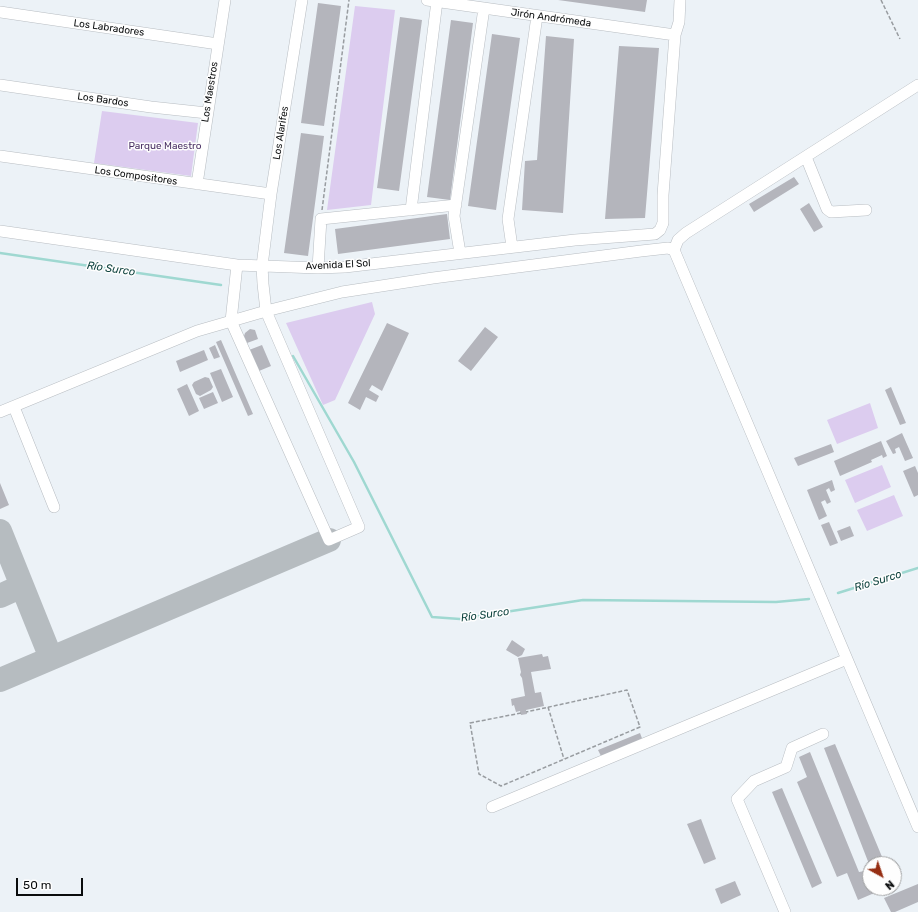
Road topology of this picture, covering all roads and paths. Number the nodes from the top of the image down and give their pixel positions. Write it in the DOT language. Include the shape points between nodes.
graph roads {
  1 [pos="225,0"];
  2 [pos="302,0"];
  3 [pos="348,0"];
  4 [pos="680,0"];
  5 [pos="880,0"];
  6 [pos="432,1"];
  7 [pos="451,2"];
  8 [pos="484,8"];
  9 [pos="0,12"];
  10 [pos="537,16"];
  11 [pos="675,35"];
  12 [pos="900,39"];
  13 [pos="218,44"];
  14 [pos="0,85"];
  15 [pos="918,85"];
  16 [pos="207,113"];
  17 [pos="0,156"];
  18 [pos="806,157"];
  19 [pos="197,184"];
  20 [pos="271,194"];
  21 [pos="456,205"];
  22 [pos="411,210"];
  23 [pos="866,210"];
  24 [pos="321,220"];
  25 [pos="0,231"];
  26 [pos="512,246"];
  27 [pos="674,250"];
  28 [pos="460,253"];
  29 [pos="236,265"];
  30 [pos="262,266"];
  31 [pos="318,268"];
  32 [pos="266,310"];
  33 [pos="231,321"];
  34 [pos="14,407"];
  35 [pos="0,412"];
  36 [pos="54,507"];
  37 [pos="847,659"];
  38 [pos="548,707"];
  39 [pos="526,712"];
  40 [pos="521,713"];
  41 [pos="823,734"];
  42 [pos="564,759"];
  43 [pos="492,807"];
  44 [pos="915,809"];
  45 [pos="918,827"];
  46 [pos="784,912"];
  1 -- 13 [label="street, Los Maestros"];
  2 -- 20 [label="street, Los Alarifes"];
  3 -- 24 [label="path"];
  4 -- 11 [label="street" via="679,22"];
  5 -- 12 [label="path"];
  6 -- 7 [label="street, Jirón Andrómeda"];
  6 -- 22 [label="street"];
  7 -- 8 [label="street, Jirón Andrómeda"];
  8 -- 10 [label="street, Jirón Andrómeda"];
  8 -- 21 [label="street"];
  9 -- 13 [label="street, Los Labradores"];
  10 -- 11 [label="street, Jirón Andrómeda"];
  10 -- 26 [label="street" via="508,219"];
  11 -- 26 [label="street, Avenida El Sol" via="663,223 660,230 652,234"];
  13 -- 16 [label="street, Los Maestros"];
  14 -- 16 [label="street, Los Bardos"];
  15 -- 18 [label="street"];
  16 -- 19 [label="street, Los Maestros"];
  17 -- 19 [label="street, Los Compositores"];
  18 -- 23 [label="street" via="830,212"];
  18 -- 27 [label="street" via="686,233 678,240"];
  19 -- 20 [label="street, Los Compositores"];
  20 -- 30 [label="street, Los Alarifes"];
  21 -- 22 [label="street"];
  21 -- 28 [label="street" via="454,216"];
  22 -- 24 [label="street"];
  24 -- 31 [label="street"];
  25 -- 29 [label="street, Avenida El Sol"];
  26 -- 28 [label="street, Avenida El Sol"];
  27 -- 32 [label="street" via="668,248 641,251 434,278 342,292"];
  27 -- 37 [label="street"];
  28 -- 31 [label="street, Avenida El Sol"];
  29 -- 30 [label="street, Avenida El Sol"];
  29 -- 33 [label="street"];
  30 -- 31 [label="street, Avenida El Sol"];
  30 -- 32 [label="street, Los Alarifes"];
  32 -- 33 [label="street"];
  32 -- 33 [label="street, Los Alarifes" via="359,527 329,540"];
  33 -- 34 [label="street" via="198,331"];
  34 -- 35 [label="street"];
  34 -- 36 [label="street"];
  37 -- 43 [label="street"];
  37 -- 44 [label="street"];
  38 -- 39 [label="path"];
  38 -- 42 [label="path"];
  38 -- 42 [label="path" via="627,690 640,727"];
  40 -- 42 [label="path" via="470,722 479,774 500,786"];
  41 -- 46 [label="street" via="792,748 786,767 754,781 737,799"];
  44 -- 45 [label="street"];
}
